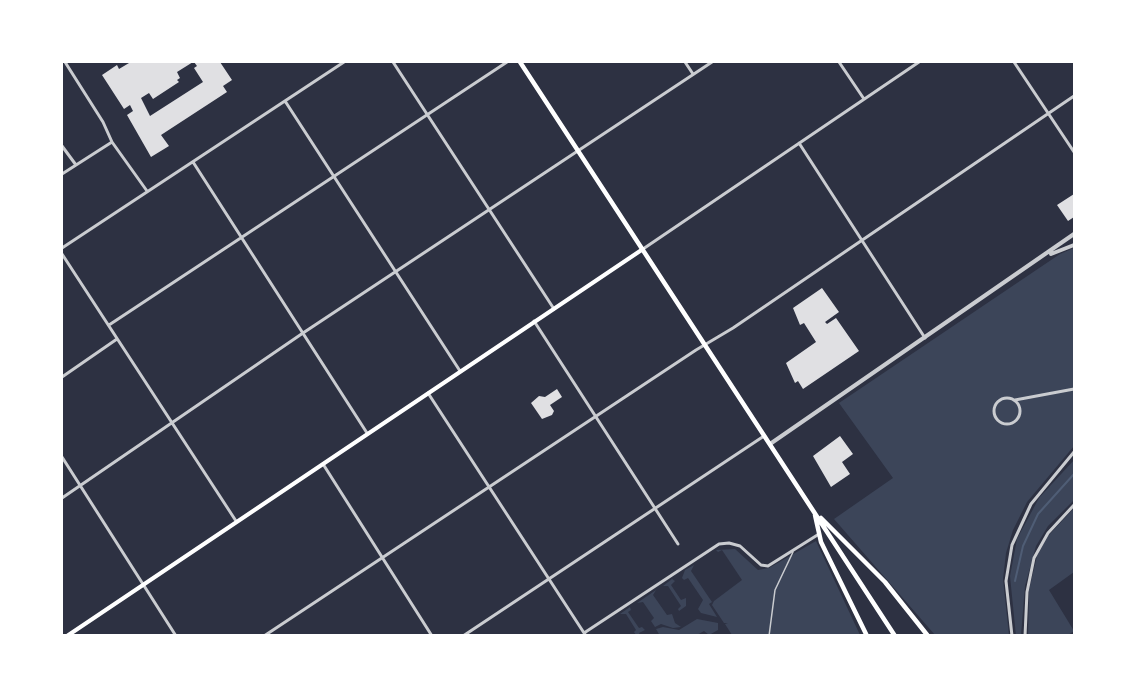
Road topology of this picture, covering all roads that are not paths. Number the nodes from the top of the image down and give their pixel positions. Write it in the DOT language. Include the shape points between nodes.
graph roads {
  1 [pos="65,62"];
  2 [pos="344,62"];
  3 [pos="393,62"];
  4 [pos="507,62"];
  5 [pos="520,62"];
  6 [pos="685,62"];
  7 [pos="712,62"];
  8 [pos="839,62"];
  9 [pos="919,62"];
  10 [pos="1014,62"];
  11 [pos="693,74"];
  12 [pos="1074,96"];
  13 [pos="864,99"];
  14 [pos="285,101"];
  15 [pos="1049,113"];
  16 [pos="427,115"];
  17 [pos="112,142"];
  18 [pos="799,143"];
  19 [pos="62,146"];
  20 [pos="579,151"];
  21 [pos="1074,152"];
  22 [pos="193,162"];
  23 [pos="76,165"];
  24 [pos="62,174"];
  25 [pos="334,177"];
  26 [pos="147,191"];
  27 [pos="489,211"];
  28 [pos="1074,234"];
  29 [pos="241,237"];
  30 [pos="863,240"];
  31 [pos="1074,245"];
  32 [pos="62,248"];
  33 [pos="643,249"];
  34 [pos="62,254"];
  35 [pos="1047,255"];
  36 [pos="396,272"];
  37 [pos="554,309"];
  38 [pos="534,321"];
  39 [pos="109,325"];
  40 [pos="303,333"];
  41 [pos="926,338"];
  42 [pos="117,339"];
  43 [pos="705,345"];
  44 [pos="460,371"];
  45 [pos="62,377"];
  46 [pos="1074,389"];
  47 [pos="428,393"];
  48 [pos="1016,400"];
  49 [pos="597,416"];
  50 [pos="173,422"];
  51 [pos="367,433"];
  52 [pos="765,436"];
  53 [pos="770,444"];
  54 [pos="1074,452"];
  55 [pos="62,457"];
  56 [pos="322,463"];
  57 [pos="80,485"];
  58 [pos="489,487"];
  59 [pos="62,498"];
  60 [pos="1074,505"];
  61 [pos="657,509"];
  62 [pos="814,512"];
  63 [pos="236,521"];
  64 [pos="819,534"];
  65 [pos="678,544"];
  66 [pos="793,552"];
  67 [pos="382,557"];
  68 [pos="549,579"];
  69 [pos="143,583"];
  70 [pos="585,634"];
  71 [pos="67,636"];
  72 [pos="176,636"];
  73 [pos="264,636"];
  74 [pos="432,636"];
  75 [pos="463,636"];
  76 [pos="770,636"];
  77 [pos="867,636"];
  78 [pos="895,636"];
  79 [pos="928,636"];
  80 [pos="1012,636"];
  81 [pos="1025,636"];
  1 -- 17 [label="street"];
  2 -- 14 [label="street"];
  3 -- 16 [label="street"];
  4 -- 16 [label="street"];
  5 -- 20 [label="main road"];
  6 -- 11 [label="street"];
  7 -- 11 [label="street"];
  8 -- 13 [label="street"];
  9 -- 13 [label="street"];
  10 -- 15 [label="street"];
  11 -- 20 [label="street"];
  12 -- 15 [label="street"];
  13 -- 18 [label="street"];
  14 -- 22 [label="street"];
  14 -- 25 [label="street"];
  15 -- 21 [label="street"];
  15 -- 30 [label="street"];
  16 -- 25 [label="street"];
  16 -- 27 [label="street"];
  17 -- 23 [label="street"];
  17 -- 26 [label="street"];
  18 -- 30 [label="street"];
  18 -- 33 [label="street"];
  19 -- 23 [label="street"];
  20 -- 27 [label="street"];
  20 -- 33 [label="main road"];
  22 -- 26 [label="street"];
  22 -- 29 [label="street"];
  23 -- 24 [label="street"];
  25 -- 29 [label="street"];
  25 -- 36 [label="street"];
  26 -- 32 [label="street"];
  27 -- 36 [label="street"];
  27 -- 37 [label="street"];
  28 -- 35 [label="street"];
  29 -- 39 [label="street"];
  29 -- 40 [label="street"];
  30 -- 41 [label="street"];
  30 -- 43 [label="street"];
  31 -- 35 [label="street"];
  33 -- 37 [label="main road"];
  33 -- 43 [label="main road"];
  34 -- 39 [label="street"];
  35 -- 41 [label="street"];
  36 -- 40 [label="street"];
  36 -- 44 [label="street"];
  37 -- 38 [label="main road"];
  38 -- 44 [label="main road"];
  38 -- 49 [label="street"];
  39 -- 42 [label="street"];
  40 -- 50 [label="street"];
  40 -- 51 [label="street"];
  41 -- 53 [label="street"];
  42 -- 45 [label="street"];
  42 -- 50 [label="street"];
  43 -- 49 [label="street"];
  43 -- 52 [label="main road"];
  44 -- 47 [label="main road"];
  46 -- 48 [label="street"];
  47 -- 51 [label="main road"];
  47 -- 58 [label="street"];
  48 -- 48 [label="street" via="999,400 994,413 998,420 1010,424 1017,420 1021,412"];
  49 -- 58 [label="street"];
  49 -- 61 [label="street"];
  50 -- 57 [label="street"];
  50 -- 63 [label="street"];
  51 -- 56 [label="main road"];
  52 -- 53 [label="main road"];
  52 -- 61 [label="street"];
  53 -- 62 [label="main road"];
  54 -- 80 [label="street" via="1031,504 1012,545 1006,581"];
  55 -- 57 [label="street"];
  56 -- 63 [label="main road"];
  56 -- 67 [label="street"];
  57 -- 59 [label="street"];
  57 -- 69 [label="street"];
  58 -- 67 [label="street"];
  58 -- 68 [label="street"];
  60 -- 81 [label="street" via="1048,532 1034,558 1026,592"];
  61 -- 65 [label="street"];
  61 -- 68 [label="street"];
  62 -- 64 [label="main road"];
  62 -- 78 [label="main road"];
  62 -- 79 [label="main road" via="885,582"];
  63 -- 69 [label="main road"];
  64 -- 66 [label="street"];
  64 -- 77 [label="main road"];
  66 -- 70 [label="street" via="764,566 740,546 719,544"];
  66 -- 76 [label="lane" via="775,590"];
  67 -- 73 [label="street"];
  67 -- 74 [label="street"];
  68 -- 70 [label="street"];
  68 -- 75 [label="street"];
  69 -- 71 [label="main road"];
  69 -- 72 [label="street"];
}
